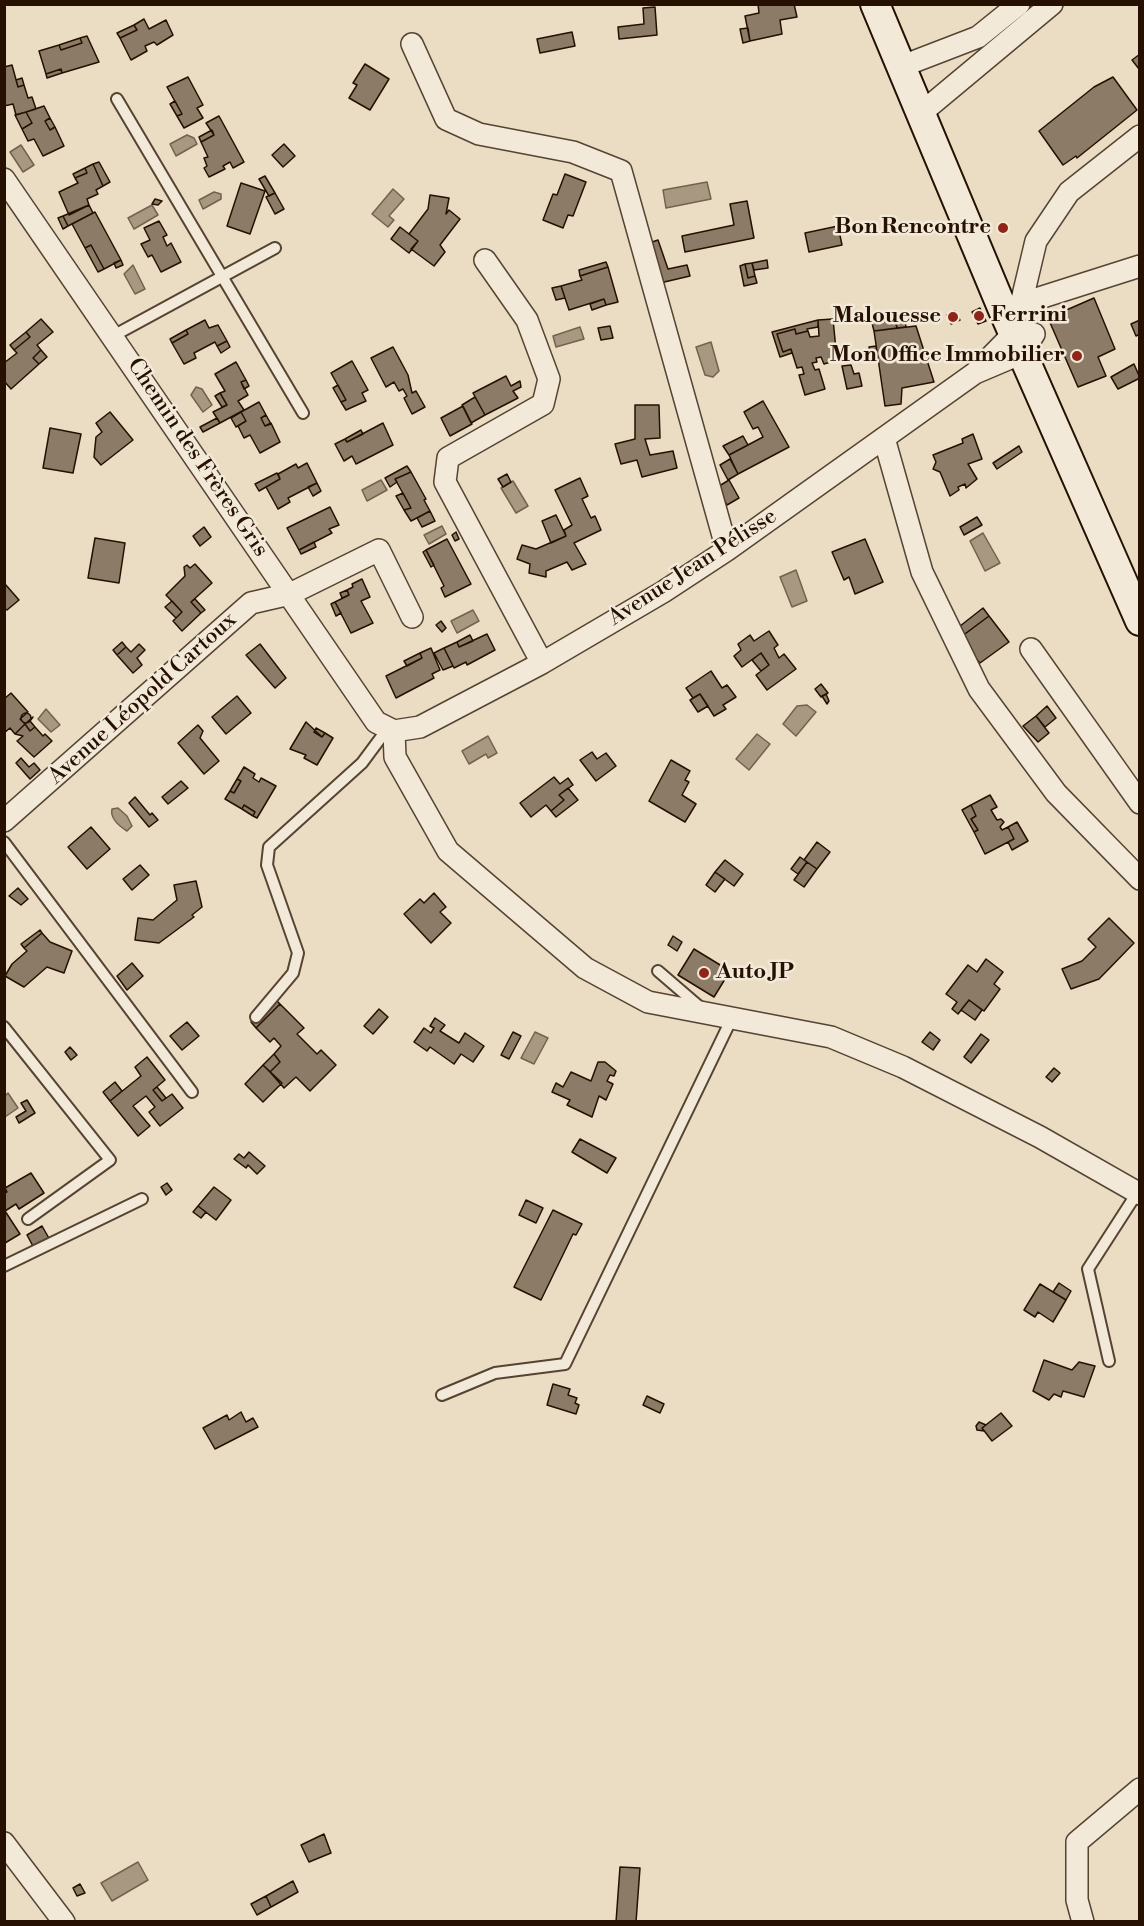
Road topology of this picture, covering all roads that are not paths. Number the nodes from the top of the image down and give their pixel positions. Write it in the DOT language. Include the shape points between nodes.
graph roads {
  1 [pos="875,4"];
  2 [pos="890,4"];
  3 [pos="1019,4"];
  4 [pos="1052,4"];
  5 [pos="412,44"];
  6 [pos="908,64"];
  7 [pos="117,99"];
  8 [pos="927,108"];
  9 [pos="1140,136"];
  10 [pos="4,179"];
  11 [pos="275,248"];
  12 [pos="485,260"];
  13 [pos="1140,266"];
  14 [pos="223,277"];
  15 [pos="1019,327"];
  16 [pos="113,336"];
  17 [pos="303,413"];
  18 [pos="885,438"];
  19 [pos="727,550"];
  20 [pos="290,594"];
  21 [pos="1138,601"];
  22 [pos="412,617"];
  23 [pos="1031,649"];
  24 [pos="542,663"];
  25 [pos="391,730"];
  26 [pos="1140,803"];
  27 [pos="4,821"];
  28 [pos="4,842"];
  29 [pos="1140,879"];
  30 [pos="658,971"];
  31 [pos="708,1014"];
  32 [pos="256,1017"];
  33 [pos="732,1018"];
  34 [pos="4,1027"];
  35 [pos="192,1092"];
  36 [pos="1138,1194"];
  37 [pos="142,1199"];
  38 [pos="28,1219"];
  39 [pos="4,1266"];
  40 [pos="1109,1361"];
  41 [pos="442,1395"];
  42 [pos="1140,1789"];
  43 [pos="4,1843"];
  44 [pos="53,1917"];
  45 [pos="1083,1922"];
  1 -- 6 [label="main road"];
  2 -- 6 [label="main road"];
  3 -- 6 [label="street" via="978,37"];
  4 -- 8 [label="street"];
  5 -- 19 [label="street" via="446,119 478,134 573,152 621,171"];
  6 -- 8 [label="main road"];
  7 -- 14 [label="lane"];
  8 -- 15 [label="main road"];
  9 -- 15 [label="street" via="1069,192 1036,241"];
  10 -- 16 [label="street, Chemin des Frères Gris"];
  11 -- 14 [label="lane"];
  12 -- 24 [label="street" via="527,320 549,379 543,404 448,458 445,482"];
  13 -- 15 [label="street"];
  14 -- 16 [label="lane"];
  14 -- 17 [label="lane"];
  15 -- 18 [label="street, Avenue Jean Pélisse" via="975,373"];
  15 -- 21 [label="main road"];
  16 -- 20 [label="street, Chemin des Frères Gris"];
  18 -- 19 [label="street, Avenue Jean Pélisse"];
  18 -- 29 [label="street" via="922,572 979,689 1056,793"];
  19 -- 24 [label="street, Avenue Jean Pélisse"];
  20 -- 22 [label="street, Avenue Léopold Cartoux" via="379,550"];
  20 -- 25 [label="street, Chemin des Frères Gris" via="376,722"];
  20 -- 27 [label="street, Avenue Léopold Cartoux" via="251,603"];
  23 -- 26 [label="street"];
  24 -- 25 [label="street, Avenue Jean Pélisse" via="420,727"];
  25 -- 31 [label="street" via="395,757 448,851 585,968 648,1002"];
  25 -- 32 [label="lane" via="362,763 269,847 267,865 297,953 293,973"];
  28 -- 35 [label="lane"];
  30 -- 31 [label="lane"];
  31 -- 33 [label="street"];
  33 -- 36 [label="street" via="831,1037 903,1067 1040,1137"];
  33 -- 41 [label="lane" via="565,1364 495,1373"];
  34 -- 38 [label="lane" via="110,1160"];
  36 -- 40 [label="lane" via="1088,1269"];
  37 -- 39 [label="lane"];
  42 -- 45 [label="street" via="1077,1842 1077,1900"];
  43 -- 44 [label="street"];
}
